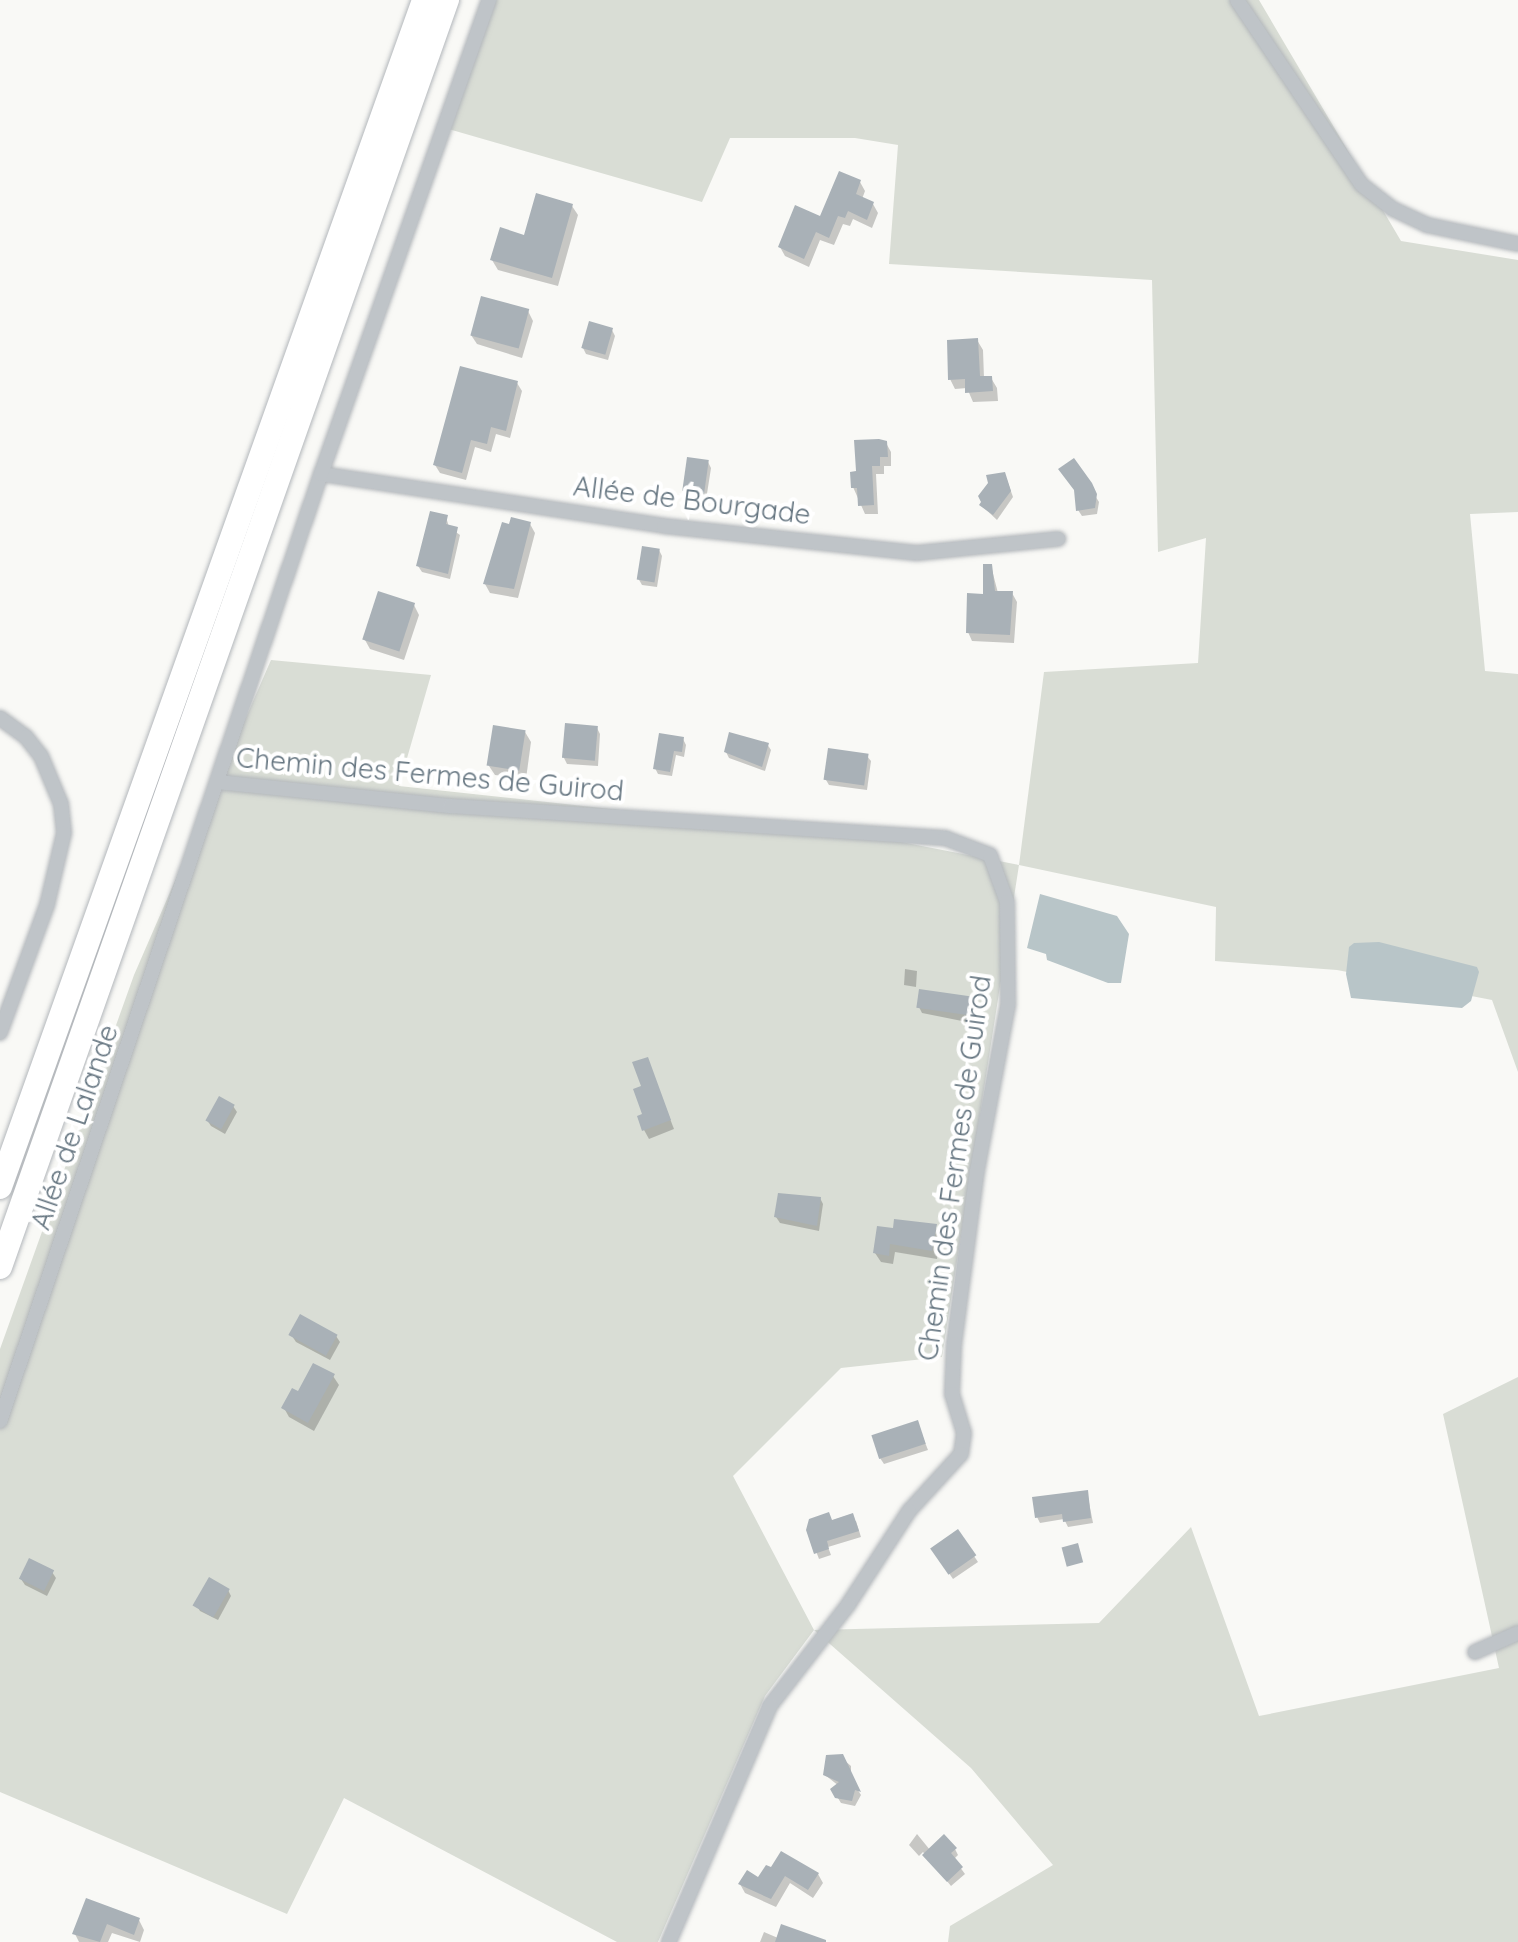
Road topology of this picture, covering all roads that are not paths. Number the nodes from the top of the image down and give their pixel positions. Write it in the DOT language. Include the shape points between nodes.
graph roads {
  1 [pos="424,0"];
  2 [pos="447,0"];
  3 [pos="489,0"];
  4 [pos="1237,0"];
  5 [pos="1518,244"];
  6 [pos="321,474"];
  7 [pos="1058,539"];
  8 [pos="0,718"];
  9 [pos="217,782"];
  10 [pos="0,1033"];
  11 [pos="0,1187"];
  12 [pos="0,1267"];
  13 [pos="0,1421"];
  14 [pos="1518,1633"];
  15 [pos="1475,1652"];
  16 [pos="669,1942"];
  1 -- 11 [label="highway"];
  2 -- 12 [label="highway"];
  3 -- 6 [label="street, Allée de Lalande"];
  4 -- 5 [label="street" via="1362,185 1393,209 1427,225"];
  6 -- 7 [label="street, Allée de Bourgade" via="664,526 917,553"];
  6 -- 9 [label="street, Allée de Lalande"];
  8 -- 10 [label="street" via="26,737 51,776 64,833 47,905"];
  9 -- 13 [label="street, Allée de Lalande"];
  9 -- 16 [label="street, Chemin des Fermes de Guirod" via="450,806 945,838 990,855 1007,902 1008,1005 977,1170 954,1344 952,1394 964,1433 961,1454 909,1511 848,1605 770,1706"];
  14 -- 15 [label="street"];
}
